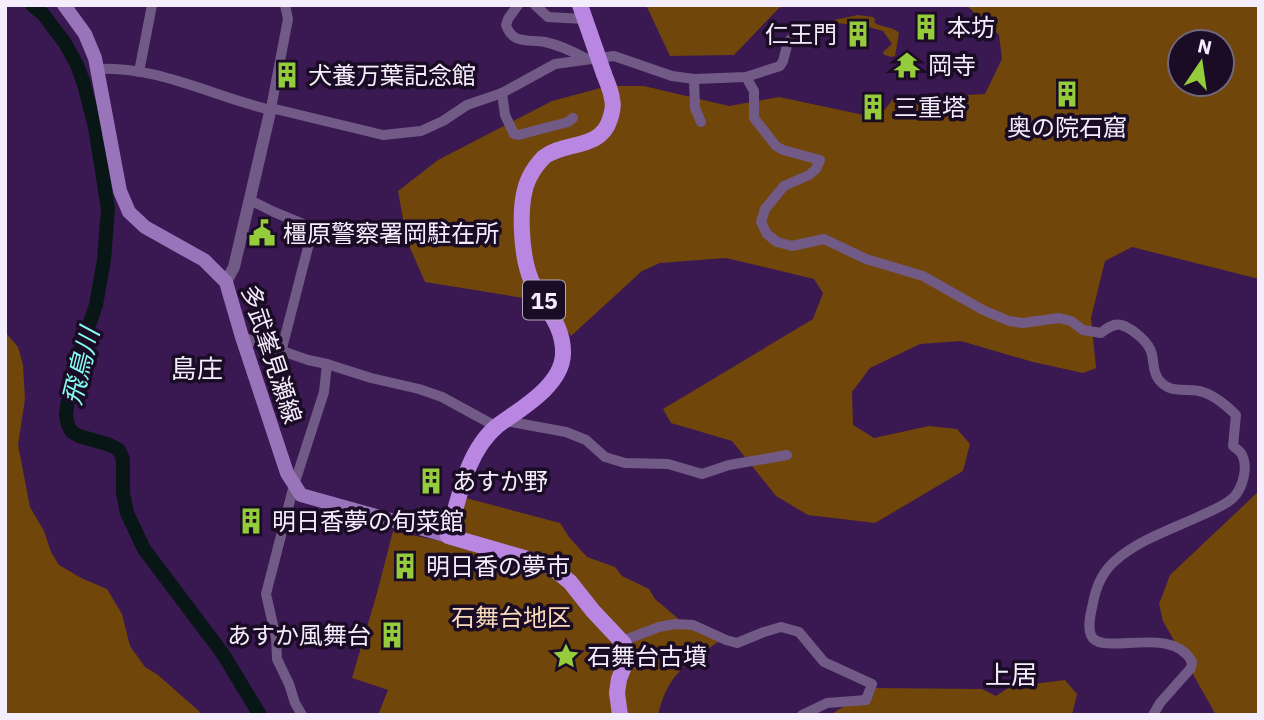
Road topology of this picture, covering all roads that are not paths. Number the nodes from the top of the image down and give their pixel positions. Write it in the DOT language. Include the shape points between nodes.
graph roads {
  1 [pos="64,5"];
  2 [pos="152,5"];
  3 [pos="285,5"];
  4 [pos="518,5"];
  5 [pos="535,5"];
  6 [pos="582,12"];
  7 [pos="814,31"];
  8 [pos="592,55"];
  9 [pos="97,69"];
  10 [pos="139,72"];
  11 [pos="746,77"];
  12 [pos="694,79"];
  13 [pos="502,93"];
  14 [pos="271,109"];
  15 [pos="573,118"];
  16 [pos="701,122"];
  17 [pos="250,200"];
  18 [pos="226,282"];
  19 [pos="242,337"];
  20 [pos="281,352"];
  21 [pos="327,364"];
  22 [pos="501,424"];
  23 [pos="787,455"];
  24 [pos="294,485"];
  25 [pos="448,536"];
  26 [pos="622,641"];
  27 [pos="302,715"];
  28 [pos="620,715"];
  29 [pos="802,715"];
  30 [pos="1153,715"];
  1 -- 9 [label="main road, 多武峯見瀬線" via="85,34"];
  2 -- 10 [label="street"];
  3 -- 14 [label="street" via="288,19"];
  4 -- 8 [label="street" via="506,25 514,37"];
  5 -- 6 [label="street" via="548,17"];
  6 -- 8 [label="main road, 15"];
  7 -- 11 [label="street" via="794,36 780,66"];
  8 -- 12 [label="street" via="614,56"];
  8 -- 13 [label="street" via="555,64"];
  8 -- 22 [label="main road, 15, bridge" via="613,101 609,124 592,141 545,157 524,190 524,249 532,281 556,321 563,356 547,387"];
  9 -- 10 [label="street"];
  9 -- 18 [label="main road, 多武峯見瀬線" via="120,191 129,212 145,227 204,260"];
  10 -- 14 [label="street"];
  11 -- 12 [label="street"];
  11 -- 30 [label="street" via="754,91 754,118 775,146 820,160 816,169 784,187 765,209 761,222 777,242 792,246 824,239 866,259 923,276 1009,321 1059,318 1101,333 1120,325 1142,337 1152,350 1154,371 1170,389 1199,391 1236,415 1233,446 1241,453 1244,479 1233,498 1113,561 1096,588 1090,627 1094,640 1105,645 1161,643 1181,649 1192,662"];
  12 -- 16 [label="street" via="695,108"];
  13 -- 14 [label="street" via="421,131 383,135"];
  13 -- 15 [label="street" via="514,134"];
  14 -- 17 [label="street"];
  17 -- 18 [label="street"];
  17 -- 20 [label="street" via="313,228"];
  18 -- 19 [label="main road, 多武峯見瀬線"];
  19 -- 20 [label="street"];
  19 -- 24 [label="main road, 多武峯見瀬線"];
  20 -- 21 [label="street"];
  21 -- 22 [label="street" via="419,389"];
  21 -- 24 [label="street" via="324,392"];
  22 -- 23 [label="street" via="566,432 586,440 605,457 625,463 668,464 702,474"];
  22 -- 25 [label="main road, 15" via="479,446 471,462"];
  24 -- 25 [label="main road" via="301,495"];
  24 -- 27 [label="street" via="266,594 277,659"];
  25 -- 26 [label="main road" via="554,569"];
  26 -- 28 [label="main road" via="628,656 617,688"];
  26 -- 29 [label="street" via="675,624 693,625 737,643 781,627 799,632 824,662 872,684 866,700 827,704"];
}
